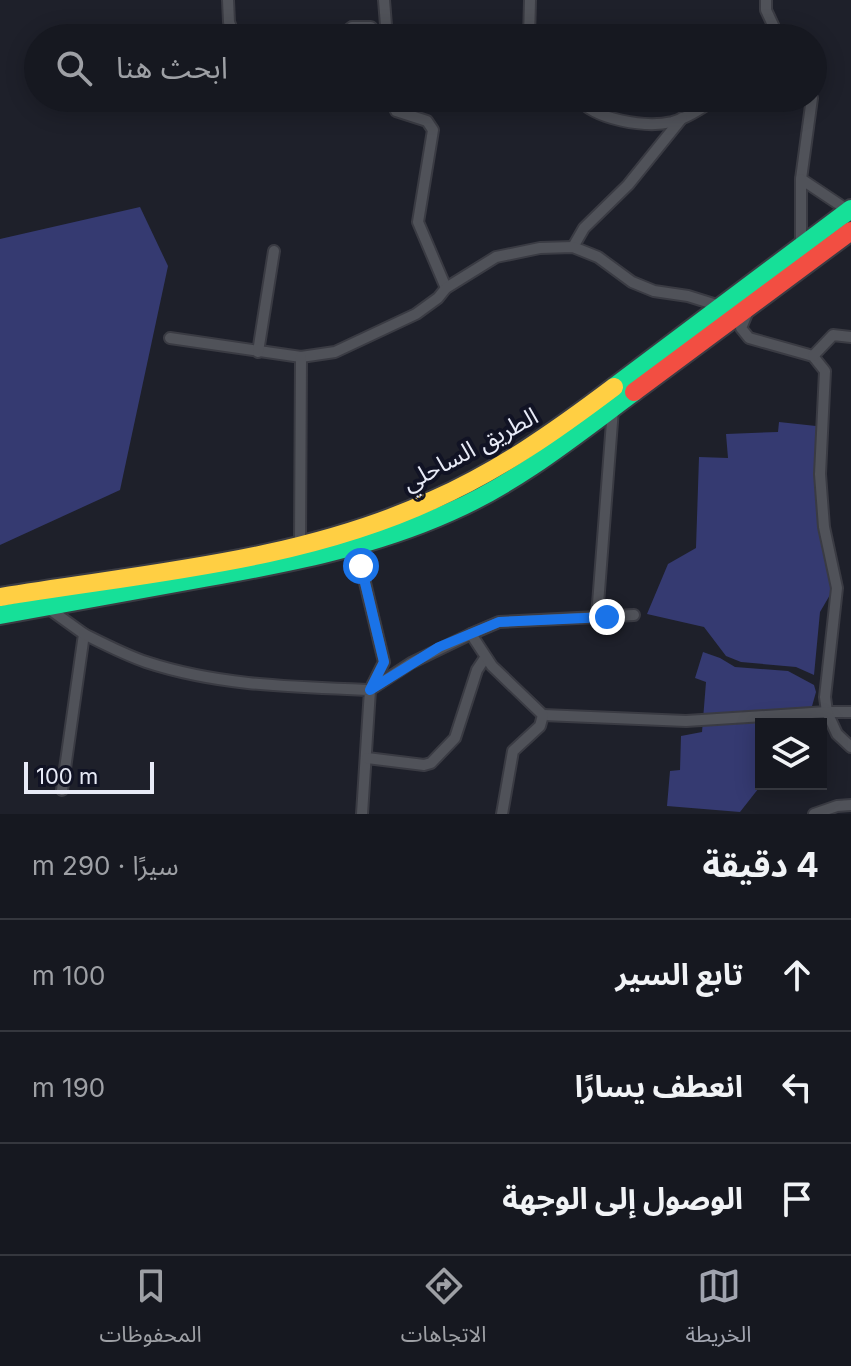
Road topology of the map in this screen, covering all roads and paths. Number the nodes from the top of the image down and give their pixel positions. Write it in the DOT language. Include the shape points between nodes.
graph roads {
  1 [pos="228,0"];
  2 [pos="384,0"];
  3 [pos="530,0"];
  4 [pos="766,0"];
  5 [pos="230,24"];
  6 [pos="386,24"];
  7 [pos="529,24"];
  8 [pos="771,24"];
  9 [pos="399,112"];
  10 [pos="598,112"];
  11 [pos="692,112"];
  12 [pos="810,112"];
  13 [pos="682,118"];
  14 [pos="801,179"];
  15 [pos="850,210"];
  16 [pos="851,231"];
  17 [pos="573,247"];
  18 [pos="801,247"];
  19 [pos="274,251"];
  20 [pos="446,288"];
  21 [pos="723,307"];
  22 [pos="749,308"];
  23 [pos="851,337"];
  24 [pos="170,338"];
  25 [pos="258,352"];
  26 [pos="813,356"];
  27 [pos="301,357"];
  28 [pos="613,409"];
  29 [pos="300,543"];
  30 [pos="356,545"];
  31 [pos="0,597"];
  32 [pos="47,606"];
  33 [pos="0,615"];
  34 [pos="634,615"];
  35 [pos="597,617"];
  36 [pos="84,634"];
  37 [pos="471,634"];
  38 [pos="485,658"];
  39 [pos="370,690"];
  40 [pos="827,712"];
  41 [pos="851,712"];
  42 [pos="543,715"];
  43 [pos="851,747"];
  44 [pos="367,758"];
  45 [pos="62,790"];
  46 [pos="851,805"];
  47 [pos="362,814"];
  48 [pos="502,814"];
  49 [pos="814,814"];
  1 -- 5 [label="street"];
  2 -- 6 [label="street"];
  3 -- 7 [label="street"];
  4 -- 8 [label="street"];
  9 -- 20 [label="street" via="427,121 433,130 418,222"];
  10 -- 13 [label="street" via="626,121"];
  11 -- 13 [label="street"];
  12 -- 14 [label="street"];
  13 -- 17 [label="street"];
  14 -- 15 [label="street"];
  14 -- 18 [label="street"];
  15 -- 18 [label="highway, الطريق الساحلي"];
  16 -- 22 [label="highway, الطريق الساحلي"];
  17 -- 20 [label="street" via="496,257"];
  17 -- 21 [label="street" via="654,291"];
  18 -- 21 [label="highway, الطريق الساحلي"];
  19 -- 25 [label="street"];
  20 -- 27 [label="street" via="416,314 354,344"];
  21 -- 29 [label="highway, الطريق الساحلي" via="555,432 491,470 430,502"];
  22 -- 26 [label="street" via="741,328 749,338"];
  22 -- 28 [label="highway, الطريق الساحلي"];
  23 -- 26 [label="street" via="833,335"];
  24 -- 25 [label="street"];
  25 -- 27 [label="street"];
  26 -- 40 [label="street" via="825,371 820,474 837,588"];
  27 -- 29 [label="street"];
  28 -- 30 [label="highway, الطريق الساحلي" via="451,512"];
  28 -- 35 [label="street"];
  29 -- 31 [label="highway, الطريق الساحلي"];
  30 -- 32 [label="highway, الطريق الساحلي" via="237,573"];
  30 -- 39 [label="street" via="384,662"];
  32 -- 33 [label="highway, الطريق الساحلي"];
  32 -- 36 [label="street"];
  34 -- 35 [label="street"];
  35 -- 37 [label="street" via="499,622"];
  36 -- 39 [label="street" via="143,661 223,681"];
  36 -- 45 [label="street"];
  37 -- 38 [label="street"];
  37 -- 39 [label="street"];
  38 -- 42 [label="street"];
  38 -- 44 [label="street" via="455,738 431,763"];
  39 -- 44 [label="street"];
  40 -- 41 [label="street"];
  40 -- 42 [label="street" via="686,721"];
  40 -- 43 [label="street" via="837,734"];
  42 -- 48 [label="street" via="540,726 513,751"];
  44 -- 47 [label="street"];
  46 -- 49 [label="street"];
}
